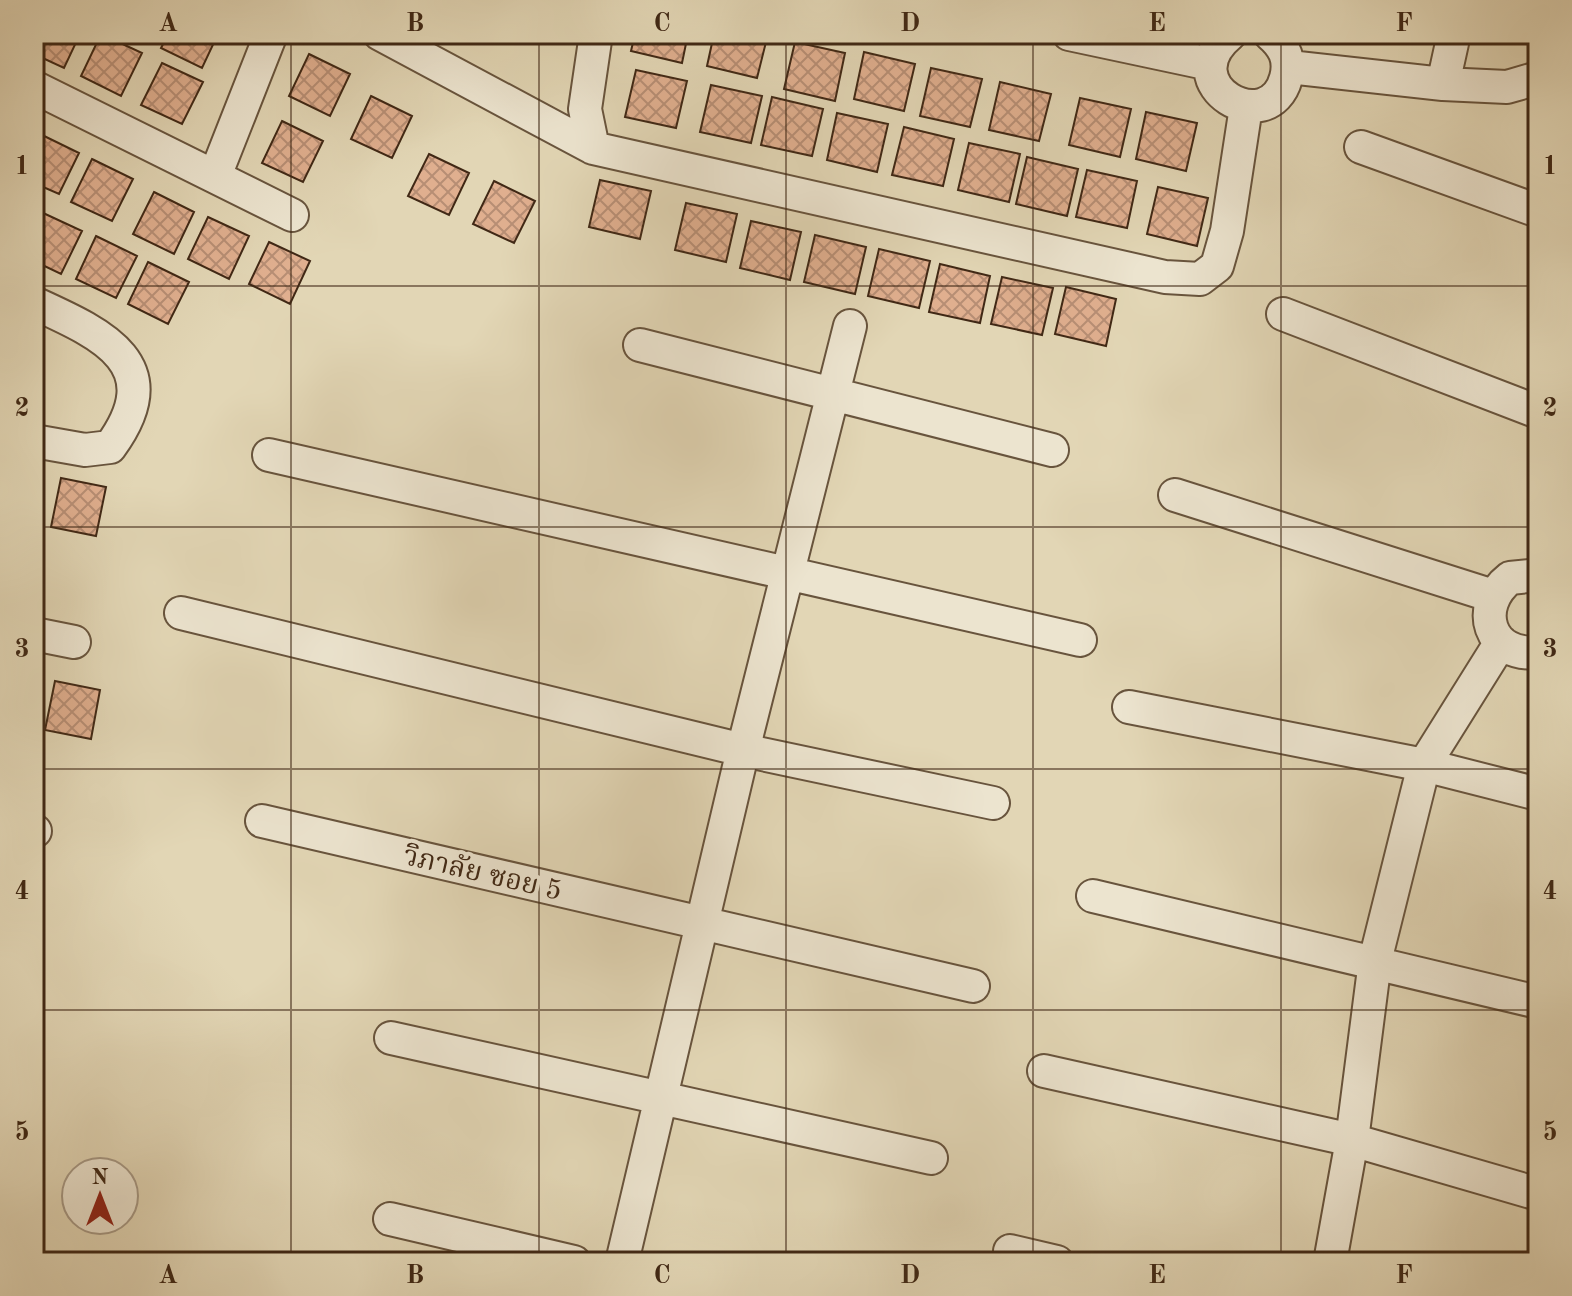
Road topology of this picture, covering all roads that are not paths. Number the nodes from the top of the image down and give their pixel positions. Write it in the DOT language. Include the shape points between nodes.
graph roads {
  1 [pos="271,34"];
  2 [pos="380,34"];
  3 [pos="596,34"];
  4 [pos="1069,34"];
  5 [pos="1230,34"];
  6 [pos="1270,34"];
  7 [pos="1454,34"];
  8 [pos="1210,64"];
  9 [pos="1289,67"];
  10 [pos="1538,78"];
  11 [pos="1443,84"];
  12 [pos="34,87"];
  13 [pos="1246,107"];
  14 [pos="1361,147"];
  15 [pos="593,148"];
  16 [pos="215,176"];
  17 [pos="1538,211"];
  18 [pos="292,215"];
  19 [pos="34,303"];
  20 [pos="1283,314"];
  21 [pos="850,326"];
  22 [pos="640,345"];
  23 [pos="831,396"];
  24 [pos="1538,412"];
  25 [pos="34,441"];
  26 [pos="1052,450"];
  27 [pos="269,455"];
  28 [pos="1175,495"];
  29 [pos="1537,573"];
  30 [pos="786,574"];
  31 [pos="1493,596"];
  32 [pos="181,613"];
  33 [pos="34,634"];
  34 [pos="1080,640"];
  35 [pos="74,642"];
  36 [pos="1501,642"];
  37 [pos="1538,652"];
  38 [pos="1129,707"];
  39 [pos="743,750"];
  40 [pos="1424,765"];
  41 [pos="1538,794"];
  42 [pos="993,803"];
  43 [pos="262,821"];
  44 [pos="1093,896"];
  45 [pos="703,923"];
  46 [pos="1375,961"];
  47 [pos="973,986"];
  48 [pos="1538,1002"];
  49 [pos="391,1038"];
  50 [pos="1044,1071"];
  51 [pos="661,1098"];
  52 [pos="1352,1140"];
  53 [pos="931,1158"];
  54 [pos="1538,1194"];
  55 [pos="390,1219"];
  56 [pos="1010,1251"];
  57 [pos="574,1262"];
  58 [pos="622,1262"];
  59 [pos="1057,1262"];
  60 [pos="1330,1262"];
  1 -- 16 [label="street"];
  2 -- 15 [label="street"];
  3 -- 15 [label="street" via="585,109"];
  4 -- 8 [label="street"];
  5 -- 8 [label="street" via="1217,44"];
  6 -- 9 [label="street" via="1284,49"];
  7 -- 11 [label="street"];
  8 -- 13 [label="street" via="1213,84 1227,99"];
  9 -- 11 [label="street"];
  9 -- 13 [label="street" via="1283,88 1267,102"];
  10 -- 11 [label="street" via="1507,87"];
  12 -- 16 [label="street"];
  13 -- 15 [label="street" via="1227,231 1217,266 1200,279 1165,277"];
  14 -- 17 [label="street"];
  16 -- 18 [label="street"];
  19 -- 25 [label="street" via="80,324 121,353 135,376 126,425 110,447 85,450"];
  20 -- 24 [label="street"];
  21 -- 23 [label="street"];
  22 -- 23 [label="street"];
  23 -- 26 [label="street"];
  23 -- 30 [label="street"];
  27 -- 30 [label="street"];
  28 -- 31 [label="street"];
  29 -- 31 [label="street" via="1510,578"];
  30 -- 34 [label="street"];
  30 -- 39 [label="street"];
  31 -- 36 [label="street" via="1489,620"];
  32 -- 39 [label="street"];
  33 -- 35 [label="street"];
  36 -- 37 [label="street" via="1523,653"];
  36 -- 40 [label="street"];
  38 -- 40 [label="street"];
  39 -- 42 [label="street"];
  39 -- 45 [label="street"];
  40 -- 41 [label="street"];
  40 -- 46 [label="street"];
  43 -- 45 [label="street, วิภาลัย ซอย 5"];
  44 -- 46 [label="street"];
  45 -- 47 [label="street, วิภาลัย ซอย 5"];
  45 -- 51 [label="street"];
  46 -- 48 [label="street"];
  46 -- 52 [label="street"];
  49 -- 51 [label="street"];
  50 -- 52 [label="street"];
  51 -- 53 [label="street"];
  51 -- 58 [label="street"];
  52 -- 54 [label="street"];
  52 -- 60 [label="street"];
  55 -- 57 [label="street"];
  56 -- 59 [label="street"];
}
